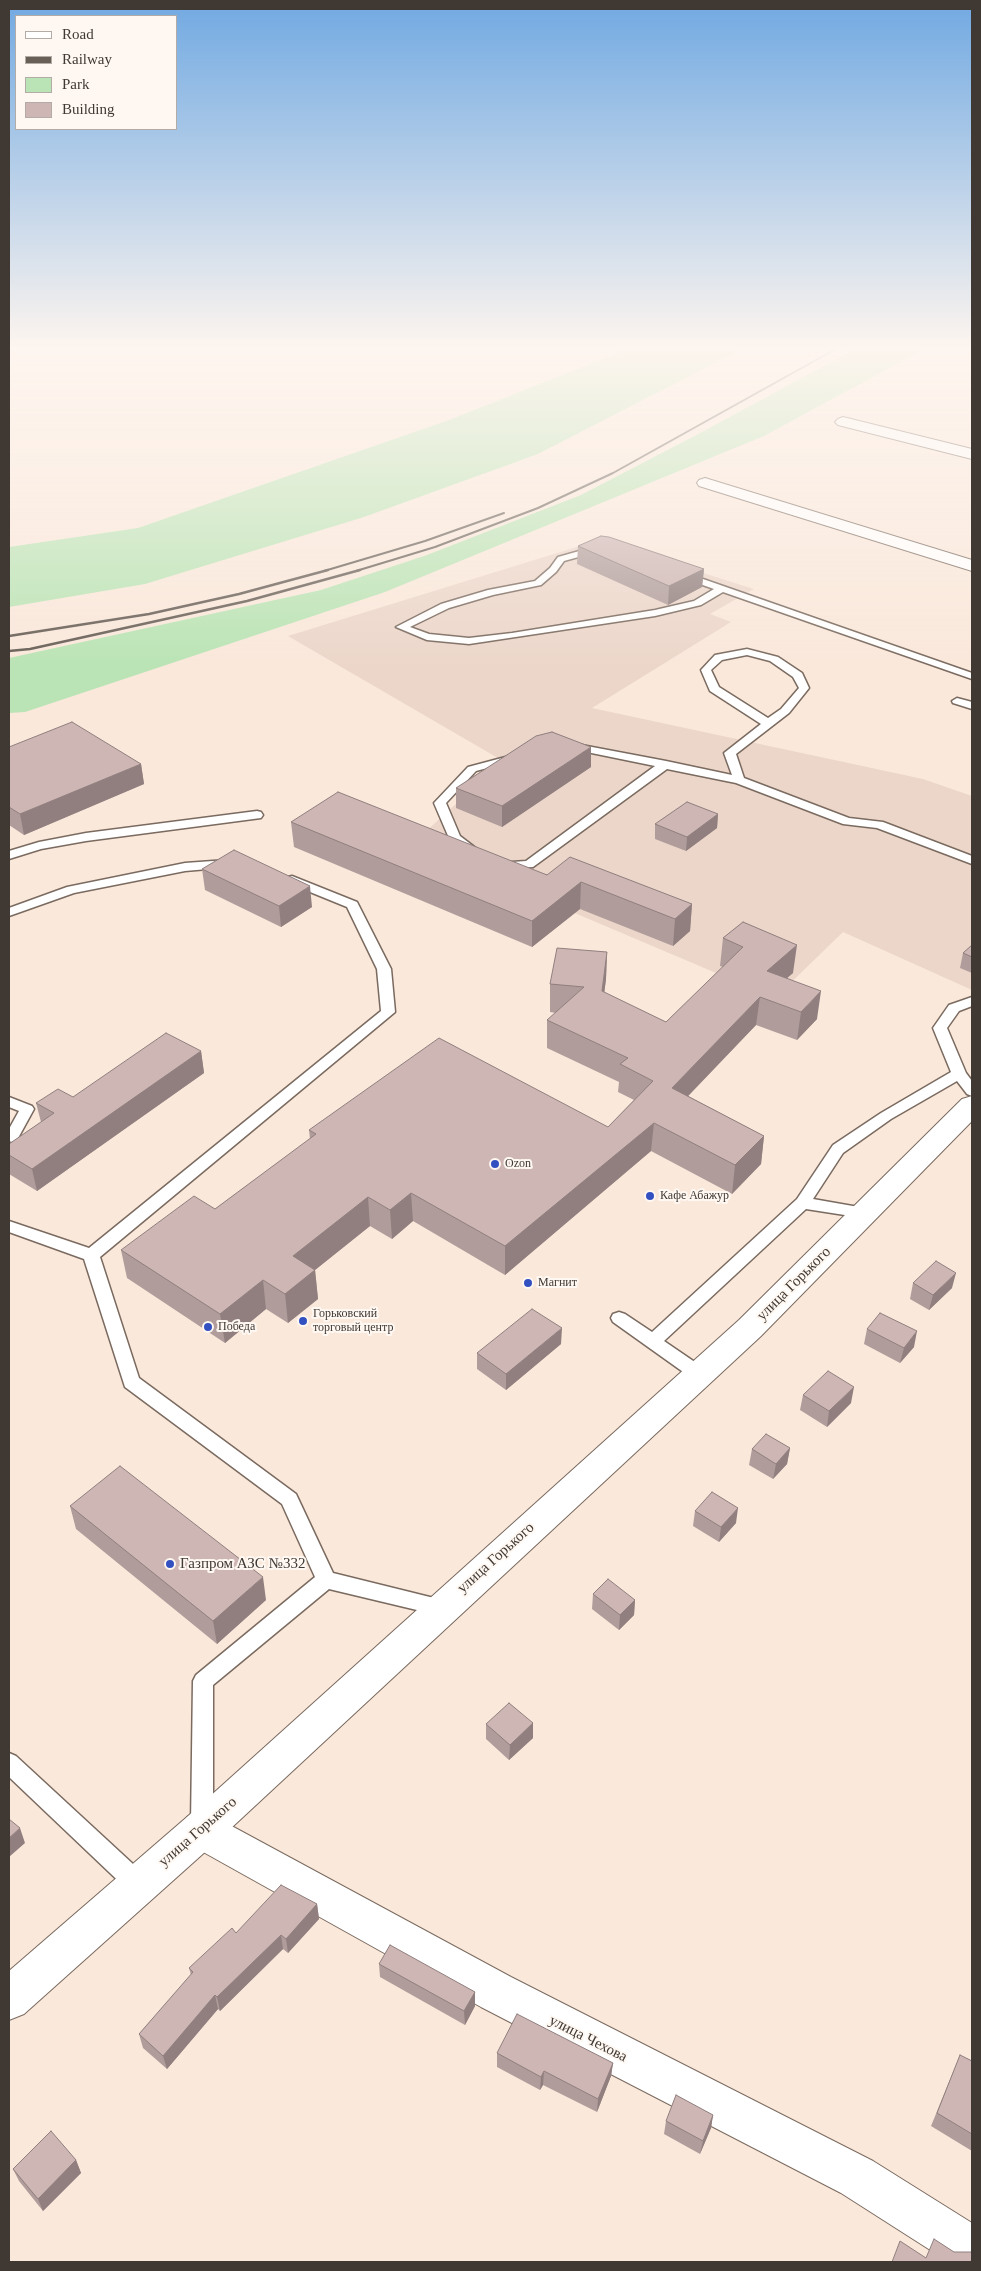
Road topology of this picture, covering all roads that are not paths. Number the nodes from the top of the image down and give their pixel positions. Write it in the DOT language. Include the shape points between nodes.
graph roads {
  1 [pos="705,483"];
  2 [pos="610,550"];
  3 [pos="972,566"];
  4 [pos="677,573"];
  5 [pos="722,589"];
  6 [pos="972,676"];
  7 [pos="957,701"];
  8 [pos="972,706"];
  9 [pos="768,723"];
  10 [pos="562,744"];
  11 [pos="525,755"];
  12 [pos="666,764"];
  13 [pos="739,780"];
  14 [pos="257,815"];
  15 [pos="9,855"];
  16 [pos="972,860"];
  17 [pos="241,864"];
  18 [pos="275,874"];
  19 [pos="9,912"];
  20 [pos="972,1001"];
  21 [pos="958,1074"];
  22 [pos="972,1091"];
  23 [pos="9,1102"];
  24 [pos="972,1105"];
  25 [pos="9,1136"];
  26 [pos="803,1204"];
  27 [pos="864,1213"];
  28 [pos="9,1226"];
  29 [pos="91,1254"];
  30 [pos="619,1318"];
  31 [pos="653,1341"];
  32 [pos="699,1374"];
  33 [pos="326,1580"];
  34 [pos="442,1608"];
  35 [pos="9,1763"];
  36 [pos="202,1830"];
  37 [pos="138,1884"];
  38 [pos="9,1999"];
  39 [pos="972,2250"];
  1 -- 3 [label="street"];
  2 -- 5 [label="lane" via="596,548 560,559 553,570 538,582 445,606 401,627 427,637 469,641 512,636 655,613 697,603"];
  4 -- 5 [label="lane"];
  5 -- 6 [label="lane"];
  7 -- 8 [label="lane"];
  9 -- 9 [label="lane" via="785,710 804,688 798,676 774,659 747,652 719,657 706,670 714,689"];
  9 -- 13 [label="lane" via="730,753"];
  10 -- 12 [label="lane"];
  11 -- 12 [label="lane" via="472,770 440,803 455,838 498,866 529,864"];
  12 -- 13 [label="lane"];
  13 -- 16 [label="lane" via="848,821 879,825"];
  14 -- 15 [label="lane" via="86,838"];
  17 -- 19 [label="lane" via="185,867 70,890"];
  18 -- 29 [label="lane" via="352,905 384,969 388,1012"];
  20 -- 21 [label="lane" via="954,1008 940,1028"];
  21 -- 22 [label="lane"];
  21 -- 26 [label="lane" via="838,1148"];
  23 -- 25 [label="lane" via="27,1109 12,1137"];
  24 -- 27 [label="street, улица Горького"];
  26 -- 27 [label="lane"];
  26 -- 31 [label="lane"];
  27 -- 32 [label="street, улица Горького" via="750,1328"];
  28 -- 29 [label="lane"];
  29 -- 33 [label="lane" via="131,1382 289,1500"];
  30 -- 31 [label="lane"];
  31 -- 32 [label="lane"];
  32 -- 34 [label="street, улица Горького"];
  33 -- 34 [label="lane"];
  33 -- 36 [label="lane" via="203,1681"];
  34 -- 36 [label="street, улица Горького"];
  35 -- 37 [label="lane"];
  36 -- 37 [label="street, улица Горького"];
  36 -- 39 [label="street, улица Чехова" via="496,1992 857,2177"];
  37 -- 38 [label="street, улица Горького"];
}
